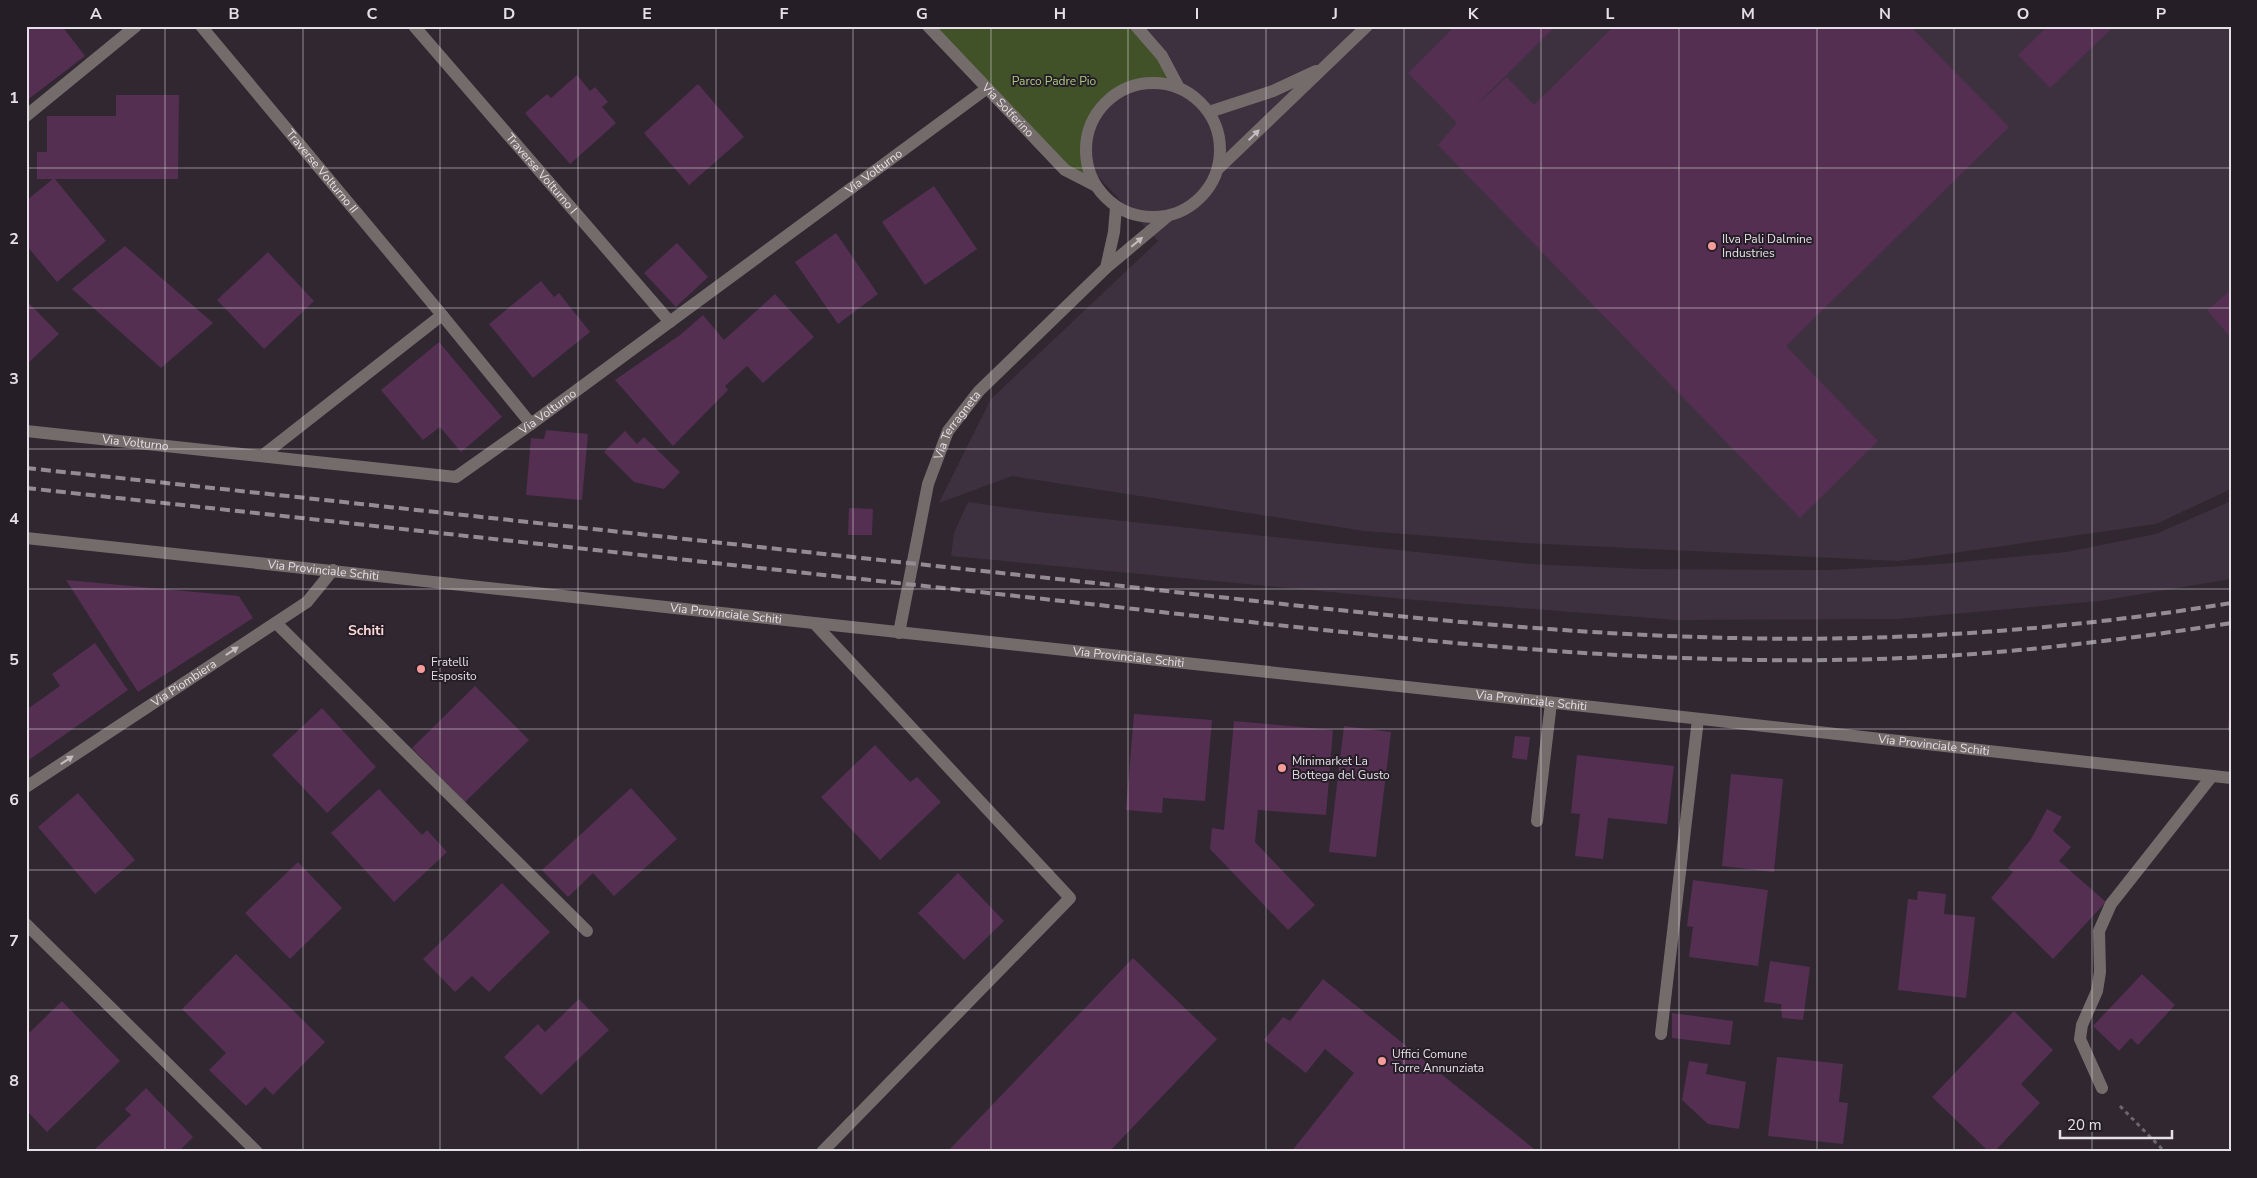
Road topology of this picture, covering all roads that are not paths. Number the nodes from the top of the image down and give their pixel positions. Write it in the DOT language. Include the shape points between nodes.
graph roads {
  1 [pos="136,26"];
  2 [pos="201,26"];
  3 [pos="414,26"];
  4 [pos="928,26"];
  5 [pos="1136,26"];
  6 [pos="1366,26"];
  7 [pos="1325,67"];
  8 [pos="1179,88"];
  9 [pos="986,89"];
  10 [pos="1209,112"];
  11 [pos="26,116"];
  12 [pos="1219,168"];
  13 [pos="1096,186"];
  14 [pos="1116,206"];
  15 [pos="1168,216"];
  16 [pos="1106,268"];
  17 [pos="442,315"];
  18 [pos="670,322"];
  19 [pos="531,424"];
  20 [pos="27,430"];
  21 [pos="262,456"];
  22 [pos="26,538"];
  23 [pos="333,570"];
  24 [pos="276,623"];
  25 [pos="814,623"];
  26 [pos="899,633"];
  27 [pos="1551,703"];
  28 [pos="1698,719"];
  29 [pos="2212,776"];
  30 [pos="2231,778"];
  31 [pos="26,786"];
  32 [pos="1537,821"];
  33 [pos="26,924"];
  34 [pos="587,931"];
  35 [pos="1660,1034"];
  36 [pos="2102,1088"];
  37 [pos="257,1152"];
  38 [pos="822,1152"];
  1 -- 11 [label="street"];
  2 -- 17 [label="street, Traverse Volturno II"];
  3 -- 18 [label="street, Traverse Volturno I"];
  4 -- 9 [label="street, Via Solferino"];
  5 -- 8 [label="street" via="1162,56"];
  6 -- 7 [label="street"];
  7 -- 10 [label="street" via="1273,90"];
  12 -- 7 [label="street, one-way"];
  8 -- 10 [label="street"];
  8 -- 13 [label="street" via="1158,83 1138,84 1118,92 1102,106 1091,124 1086,145 1087,166"];
  9 -- 13 [label="street, Via Solferino" via="1066,170"];
  9 -- 18 [label="street, Via Volturno"];
  10 -- 12 [label="street" via="1217,129"];
  12 -- 15 [label="street" via="1209,188 1195,204"];
  13 -- 14 [label="street"];
  14 -- 15 [label="street" via="1134,215"];
  14 -- 16 [label="street"];
  16 -- 15 [label="street, Via Terragneta, one-way"];
  16 -- 26 [label="street, Via Terragneta" via="980,391 948,431 928,484"];
  17 -- 19 [label="street, Traverse Volturno II"];
  17 -- 21 [label="street"];
  18 -- 19 [label="street, Via Volturno"];
  19 -- 21 [label="street, Via Volturno" via="456,477"];
  20 -- 21 [label="street, Via Volturno"];
  22 -- 23 [label="street, Via Provinciale Schiti"];
  23 -- 24 [label="street, Via Piombiera" via="307,602"];
  23 -- 25 [label="street, Via Provinciale Schiti"];
  31 -- 24 [label="street, Via Piombiera, one-way"];
  24 -- 34 [label="street"];
  25 -- 26 [label="street, Via Provinciale Schiti"];
  25 -- 38 [label="street" via="1070,898"];
  26 -- 27 [label="street, Via Provinciale Schiti"];
  27 -- 28 [label="street, Via Provinciale Schiti"];
  27 -- 32 [label="street"];
  28 -- 29 [label="street, Via Provinciale Schiti"];
  28 -- 35 [label="street"];
  29 -- 30 [label="street, Via Provinciale Schiti"];
  29 -- 36 [label="street" via="2111,904 2099,931 2097,991 2082,1025 2080,1039"];
  33 -- 37 [label="street"];
}
